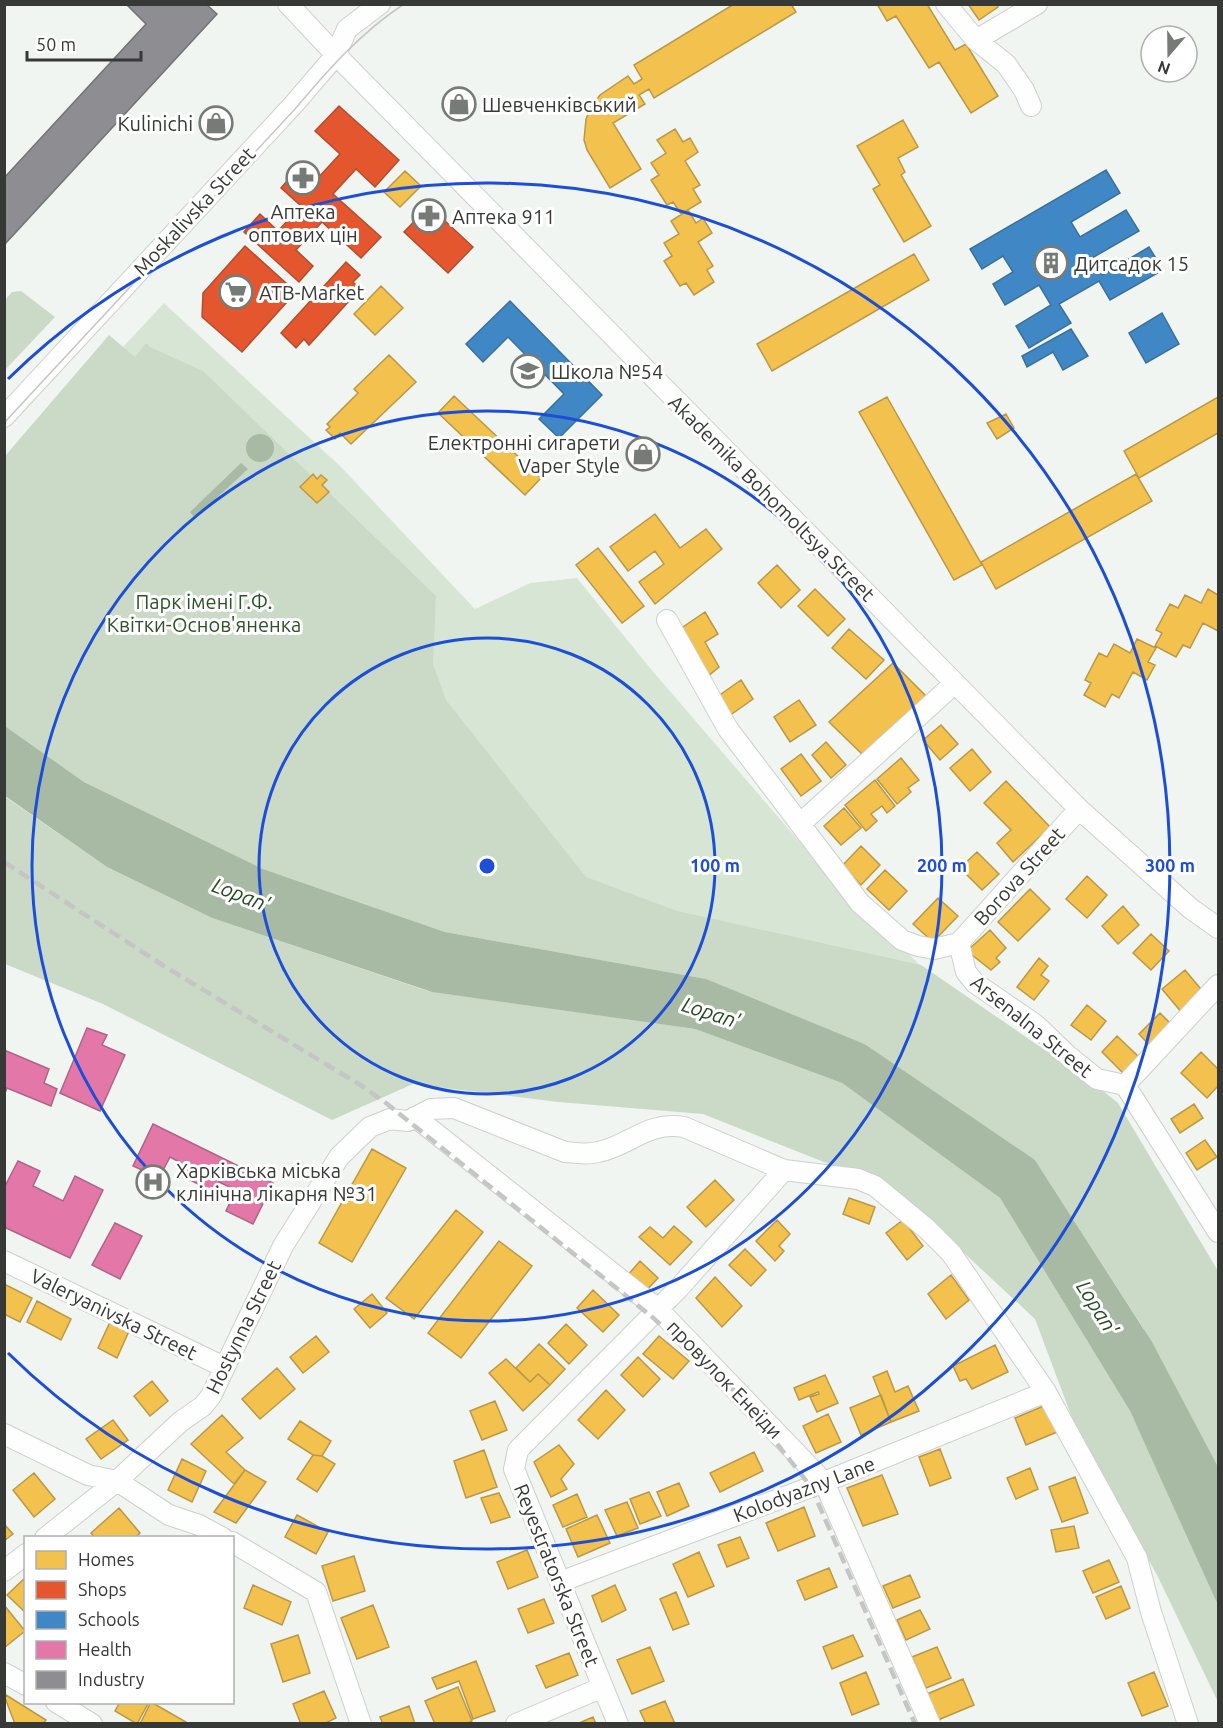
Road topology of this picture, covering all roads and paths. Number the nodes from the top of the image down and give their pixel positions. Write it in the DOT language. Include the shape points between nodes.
graph roads {
  1 [pos="288,4"];
  2 [pos="380,4"];
  3 [pos="946,4"];
  4 [pos="1037,4"];
  5 [pos="976,40"];
  6 [pos="336,55"];
  7 [pos="1031,106"];
  8 [pos="4,417"];
  9 [pos="667,620"];
  10 [pos="955,683"];
  11 [pos="1079,809"];
  12 [pos="800,824"];
  13 [pos="1218,928"];
  14 [pos="958,943"];
  15 [pos="1218,985"];
  16 [pos="1125,1085"];
  17 [pos="418,1115"];
  18 [pos="784,1170"];
  19 [pos="1218,1232"];
  20 [pos="4,1261"];
  21 [pos="658,1309"];
  22 [pos="224,1367"];
  23 [pos="1046,1392"];
  24 [pos="4,1434"];
  25 [pos="117,1481"];
  26 [pos="824,1482"];
  27 [pos="48,1536"];
  28 [pos="219,1536"];
  29 [pos="234,1543"];
  30 [pos="24,1555"];
  31 [pos="4,1570"];
  32 [pos="560,1582"];
  33 [pos="4,1672"];
  34 [pos="24,1684"];
  35 [pos="603,1688"];
  36 [pos="59,1704"];
  37 [pos="92,1724"];
  38 [pos="361,1724"];
  39 [pos="516,1724"];
  40 [pos="618,1724"];
  41 [pos="930,1724"];
  42 [pos="1188,1724"];
  1 -- 6 [label="street, Akademika Bohomoltsya Street"];
  2 -- 6 [label="street, Moskalivska Street" via="347,29"];
  3 -- 5 [label="street"];
  4 -- 5 [label="street"];
  5 -- 7 [label="street" via="1006,64"];
  6 -- 8 [label="street, Moskalivska Street"];
  6 -- 10 [label="street, Akademika Bohomoltsya Street"];
  9 -- 12 [label="street" via="728,729"];
  10 -- 11 [label="street, Akademika Bohomoltsya Street"];
  10 -- 12 [label="street"];
  11 -- 13 [label="street, Akademika Bohomoltsya Street" via="1190,908"];
  11 -- 14 [label="street, Borova Street"];
  12 -- 14 [label="street" via="860,903 902,940 934,949"];
  14 -- 16 [label="street, Arsenalna Street" via="966,972 975,983 1036,1025 1097,1079"];
  15 -- 16 [label="street"];
  16 -- 19 [label="street"];
  17 -- 18 [label="street, Hostynna Street" via="431,1109 454,1108 565,1152 584,1154 601,1152 655,1128 684,1127"];
  17 -- 21 [label="street, провулок Енеїди"];
  17 -- 22 [label="street, Hostynna Street" via="408,1121 390,1119 370,1127 339,1157 283,1246"];
  18 -- 21 [label="street, Reyestratorska Street"];
  18 -- 23 [label="street, Hostynna Street" via="858,1179 875,1186 927,1229 951,1253"];
  20 -- 22 [label="street, Valeryanivska Street"];
  21 -- 26 [label="street, провулок Енеїди"];
  21 -- 32 [label="street, Reyestratorska Street" via="518,1450 514,1469"];
  22 -- 25 [label="street, Hostynna Street" via="203,1406 180,1422"];
  23 -- 26 [label="street, Kolodyazny Lane"];
  23 -- 42 [label="street, Hostynna Street" via="1137,1558"];
  24 -- 25 [label="street" via="88,1475"];
  25 -- 27 [label="street, Hostynna Street"];
  25 -- 28 [label="street" via="169,1515"];
  26 -- 32 [label="street, Kolodyazny Lane"];
  26 -- 41 [label="street, провулок Енеїди"];
  29 -- 38 [label="street" via="316,1592"];
  30 -- 31 [label="street"];
  32 -- 35 [label="street, Reyestratorska Street"];
  33 -- 34 [label="street"];
  35 -- 39 [label="street"];
  35 -- 40 [label="street, Reyestratorska Street"];
  36 -- 37 [label="street"];
}
